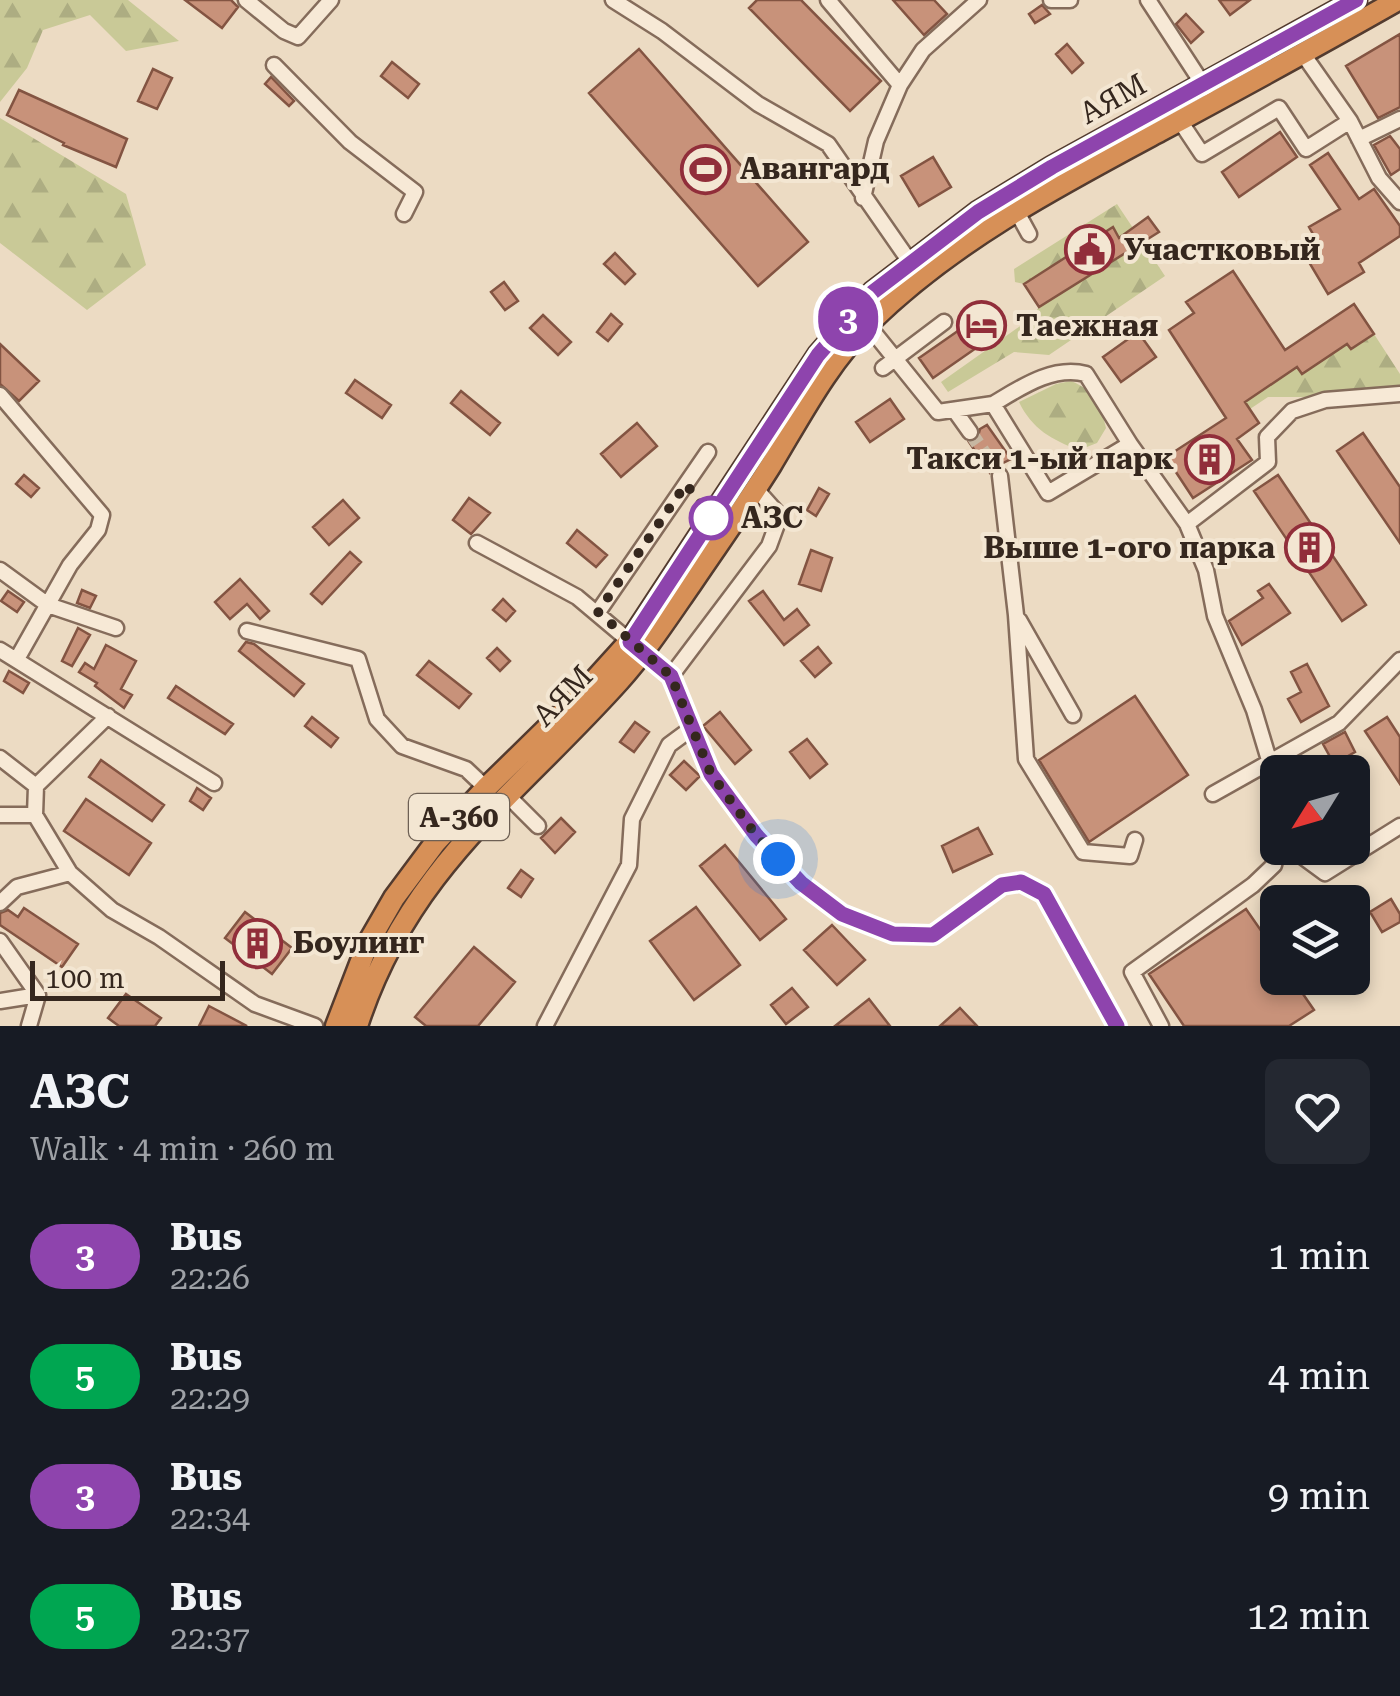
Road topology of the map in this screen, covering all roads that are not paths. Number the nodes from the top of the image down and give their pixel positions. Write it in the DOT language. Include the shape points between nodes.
graph roads {
  1 [pos="246,0"];
  2 [pos="331,0"];
  3 [pos="614,0"];
  4 [pos="828,0"];
  5 [pos="979,0"];
  6 [pos="1051,0"];
  7 [pos="1070,0"];
  8 [pos="1148,0"];
  9 [pos="1356,0"];
  10 [pos="1398,0"];
  11 [pos="1303,54"];
  12 [pos="274,65"];
  13 [pos="900,85"];
  14 [pos="1209,93"];
  15 [pos="1400,119"];
  16 [pos="1180,121"];
  17 [pos="1350,121"];
  18 [pos="1359,139"];
  19 [pos="863,198"];
  20 [pos="1400,202"];
  21 [pos="1017,212"];
  22 [pos="404,214"];
  23 [pos="1030,234"];
  24 [pos="910,262"];
  25 [pos="944,322"];
  26 [pos="867,324"];
  27 [pos="896,358"];
  28 [pos="883,368"];
  29 [pos="1400,394"];
  30 [pos="0,395"];
  31 [pos="992,404"];
  32 [pos="955,411"];
  33 [pos="970,432"];
  34 [pos="1130,444"];
  35 [pos="708,452"];
  36 [pos="1000,476"];
  37 [pos="756,489"];
  38 [pos="1188,524"];
  39 [pos="477,542"];
  40 [pos="0,570"];
  41 [pos="48,606"];
  42 [pos="598,612"];
  43 [pos="1016,615"];
  44 [pos="116,628"];
  45 [pos="247,631"];
  46 [pos="637,647"];
  47 [pos="0,650"];
  48 [pos="18,659"];
  49 [pos="1400,660"];
  50 [pos="671,676"];
  51 [pos="1073,714"];
  52 [pos="108,716"];
  53 [pos="692,728"];
  54 [pos="1267,755"];
  55 [pos="1282,755"];
  56 [pos="0,758"];
  57 [pos="1260,767"];
  58 [pos="214,784"];
  59 [pos="36,786"];
  60 [pos="496,791"];
  61 [pos="1213,794"];
  62 [pos="0,815"];
  63 [pos="34,815"];
  64 [pos="538,826"];
  65 [pos="1400,826"];
  66 [pos="1136,840"];
  67 [pos="1370,845"];
  68 [pos="1274,865"];
  69 [pos="1313,865"];
  70 [pos="1337,865"];
  71 [pos="70,873"];
  72 [pos="0,903"];
  73 [pos="0,941"];
  74 [pos="38,995"];
  75 [pos="0,1002"];
  76 [pos="29,1026"];
  77 [pos="314,1026"];
  78 [pos="336,1026"];
  79 [pos="357,1026"];
  80 [pos="545,1026"];
  81 [pos="1117,1026"];
  82 [pos="1161,1026"];
  1 -- 2 [label="street" via="298,37"];
  3 -- 19 [label="street" via="758,104 828,144"];
  4 -- 13 [label="street"];
  5 -- 13 [label="street" via="923,50"];
  6 -- 7 [label="street"];
  8 -- 14 [label="street"];
  9 -- 14 [label="highway, АЯМ / А-360"];
  10 -- 11 [label="highway, АЯМ / А-360"];
  11 -- 14 [label="highway, АЯМ / А-360"];
  11 -- 17 [label="street"];
  12 -- 22 [label="street" via="350,142 415,192"];
  13 -- 19 [label="street" via="876,141"];
  14 -- 16 [label="highway, АЯМ / А-360"];
  14 -- 24 [label="highway, АЯМ / А-360" via="978,212"];
  15 -- 18 [label="street"];
  16 -- 17 [label="street" via="1202,154 1279,108 1306,150"];
  16 -- 21 [label="highway, АЯМ / А-360"];
  17 -- 18 [label="street"];
  18 -- 20 [label="street"];
  19 -- 24 [label="street"];
  21 -- 23 [label="street"];
  21 -- 26 [label="highway, АЯМ / А-360" via="947,258"];
  24 -- 46 [label="highway, АЯМ / А-360" via="873,292 818,355"];
  25 -- 27 [label="street"];
  26 -- 27 [label="street"];
  26 -- 37 [label="highway, АЯМ / А-360"];
  27 -- 28 [label="street"];
  27 -- 32 [label="street" via="938,412"];
  29 -- 38 [label="street" via="1325,400 1292,411 1267,438 1268,462"];
  30 -- 41 [label="street" via="102,515"];
  31 -- 32 [label="street"];
  31 -- 34 [label="street" via="1031,382 1071,370 1086,374"];
  31 -- 34 [label="street" via="1048,493"];
  32 -- 33 [label="street"];
  34 -- 38 [label="street"];
  35 -- 42 [label="street"];
  36 -- 43 [label="street"];
  37 -- 46 [label="highway, АЯМ / А-360"];
  37 -- 50 [label="street" via="780,516 769,546"];
  38 -- 54 [label="street" via="1214,616"];
  39 -- 42 [label="street"];
  40 -- 41 [label="street"];
  41 -- 44 [label="street"];
  41 -- 48 [label="street"];
  42 -- 46 [label="street"];
  43 -- 51 [label="street"];
  43 -- 66 [label="street" via="1026,760 1082,852 1130,856"];
  45 -- 60 [label="street" via="358,659 377,718 402,746 466,769"];
  46 -- 50 [label="street"];
  46 -- 60 [label="highway, АЯМ / А-360" via="568,735"];
  47 -- 48 [label="street"];
  48 -- 52 [label="street"];
  49 -- 55 [label="street" via="1339,723"];
  50 -- 53 [label="street"];
  52 -- 58 [label="street"];
  52 -- 59 [label="street"];
  53 -- 80 [label="street" via="669,745 632,819 628,866"];
  53 -- 81 [label="street" via="711,774 756,835 842,914 893,934 933,935 1002,885 1021,882 1044,894"];
  56 -- 59 [label="street"];
  57 -- 61 [label="street"];
  59 -- 63 [label="street"];
  60 -- 64 [label="street"];
  60 -- 78 [label="highway, АЯМ / А-360" via="435,844 394,898 368,943"];
  60 -- 79 [label="highway, АЯМ / А-360" via="408,912 374,974"];
  62 -- 63 [label="street"];
  63 -- 71 [label="street"];
  65 -- 67 [label="street"];
  68 -- 82 [label="street" via="1132,972"];
  69 -- 70 [label="street" via="1324,873"];
  71 -- 72 [label="street" via="18,887"];
  71 -- 77 [label="street" via="112,910 255,1004"];
  73 -- 74 [label="street"];
  74 -- 75 [label="street"];
  74 -- 76 [label="street"];
}
